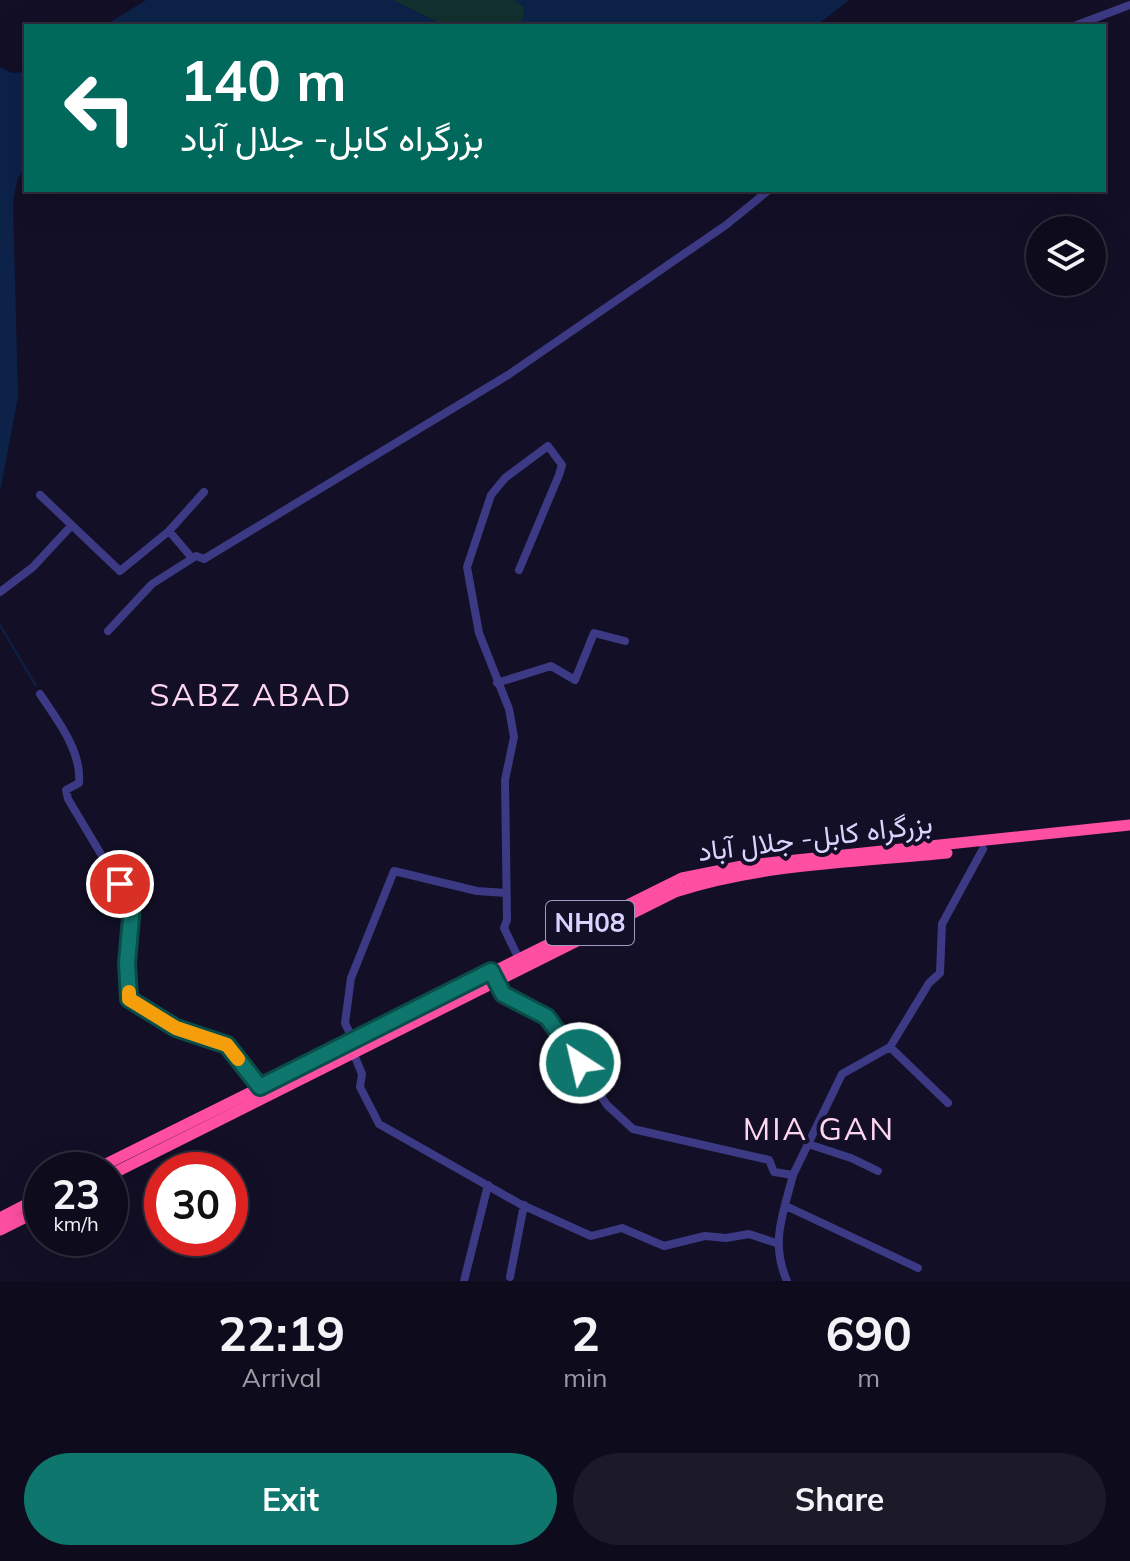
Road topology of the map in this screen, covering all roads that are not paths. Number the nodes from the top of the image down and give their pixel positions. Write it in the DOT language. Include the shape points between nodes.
graph roads {
  1 [pos="1130,5"];
  2 [pos="1079,24"];
  3 [pos="767,192"];
  4 [pos="204,492"];
  5 [pos="40,495"];
  6 [pos="71,526"];
  7 [pos="169,531"];
  8 [pos="194,557"];
  9 [pos="519,570"];
  10 [pos="0,592"];
  11 [pos="108,631"];
  12 [pos="625,641"];
  13 [pos="497,683"];
  14 [pos="40,694"];
  15 [pos="1130,825"];
  16 [pos="1130,833"];
  17 [pos="983,849"];
  18 [pos="506,893"];
  19 [pos="518,957"];
  20 [pos="493,975"];
  21 [pos="353,1046"];
  22 [pos="890,1047"];
  23 [pos="260,1087"];
  24 [pos="948,1103"];
  25 [pos="808,1144"];
  26 [pos="128,1153"];
  27 [pos="128,1165"];
  28 [pos="878,1171"];
  29 [pos="793,1175"];
  30 [pos="488,1185"];
  31 [pos="24,1205"];
  32 [pos="524,1205"];
  33 [pos="786,1206"];
  34 [pos="0,1218"];
  35 [pos="24,1218"];
  36 [pos="0,1230"];
  37 [pos="776,1243"];
  38 [pos="918,1268"];
  39 [pos="510,1277"];
  40 [pos="464,1281"];
  41 [pos="787,1281"];
  1 -- 2 [label="street"];
  3 -- 8 [label="street" via="508,375 204,559"];
  4 -- 7 [label="street"];
  5 -- 6 [label="street"];
  6 -- 7 [label="street" via="120,571"];
  6 -- 10 [label="street" via="33,567"];
  7 -- 8 [label="street"];
  8 -- 11 [label="street" via="152,584"];
  9 -- 13 [label="street" via="562,465 548,446 491,495 467,567 479,633"];
  12 -- 13 [label="street" via="594,633 575,680 551,666"];
  13 -- 18 [label="street" via="514,737 505,780"];
  14 -- 23 [label="street" via="80,768 79,783 66,790 68,799 132,906 129,999 176,1028 227,1045"];
  15 -- 19 [label="highway, بزرگراه کابل- جلال آباد / NH08" via="747,865 682,878"];
  16 -- 17 [label="highway, بزرگراه کابل- جلال آباد / NH08"];
  17 -- 20 [label="highway, بزرگراه کابل- جلال آباد / NH08" via="714,880"];
  17 -- 22 [label="street" via="942,924 940,973"];
  18 -- 19 [label="street" via="504,928"];
  18 -- 21 [label="street" via="394,871 351,978 345,1023"];
  19 -- 20 [label="highway, بزرگراه کابل- جلال آباد / NH08"];
  20 -- 21 [label="highway, بزرگراه کابل- جلال آباد / NH08"];
  20 -- 29 [label="street" via="503,994 547,1017 607,1105 633,1129 769,1160 774,1172"];
  21 -- 23 [label="highway, بزرگراه کابل- جلال آباد / NH08"];
  21 -- 27 [label="highway, بزرگراه کابل- جلال آباد / NH08"];
  21 -- 30 [label="street" via="362,1074 360,1087 379,1124"];
  22 -- 24 [label="street"];
  22 -- 25 [label="street" via="842,1074"];
  23 -- 26 [label="highway, بزرگراه کابل- جلال آباد / NH08"];
  25 -- 28 [label="street"];
  25 -- 29 [label="street"];
  29 -- 33 [label="street"];
  30 -- 32 [label="street"];
  30 -- 40 [label="street"];
  31 -- 34 [label="highway"];
  32 -- 37 [label="street" via="591,1236 622,1228 664,1246 705,1236 749,1234"];
  32 -- 39 [label="street"];
  33 -- 37 [label="street"];
  33 -- 38 [label="street"];
  35 -- 36 [label="highway"];
  37 -- 41 [label="street"];
}
